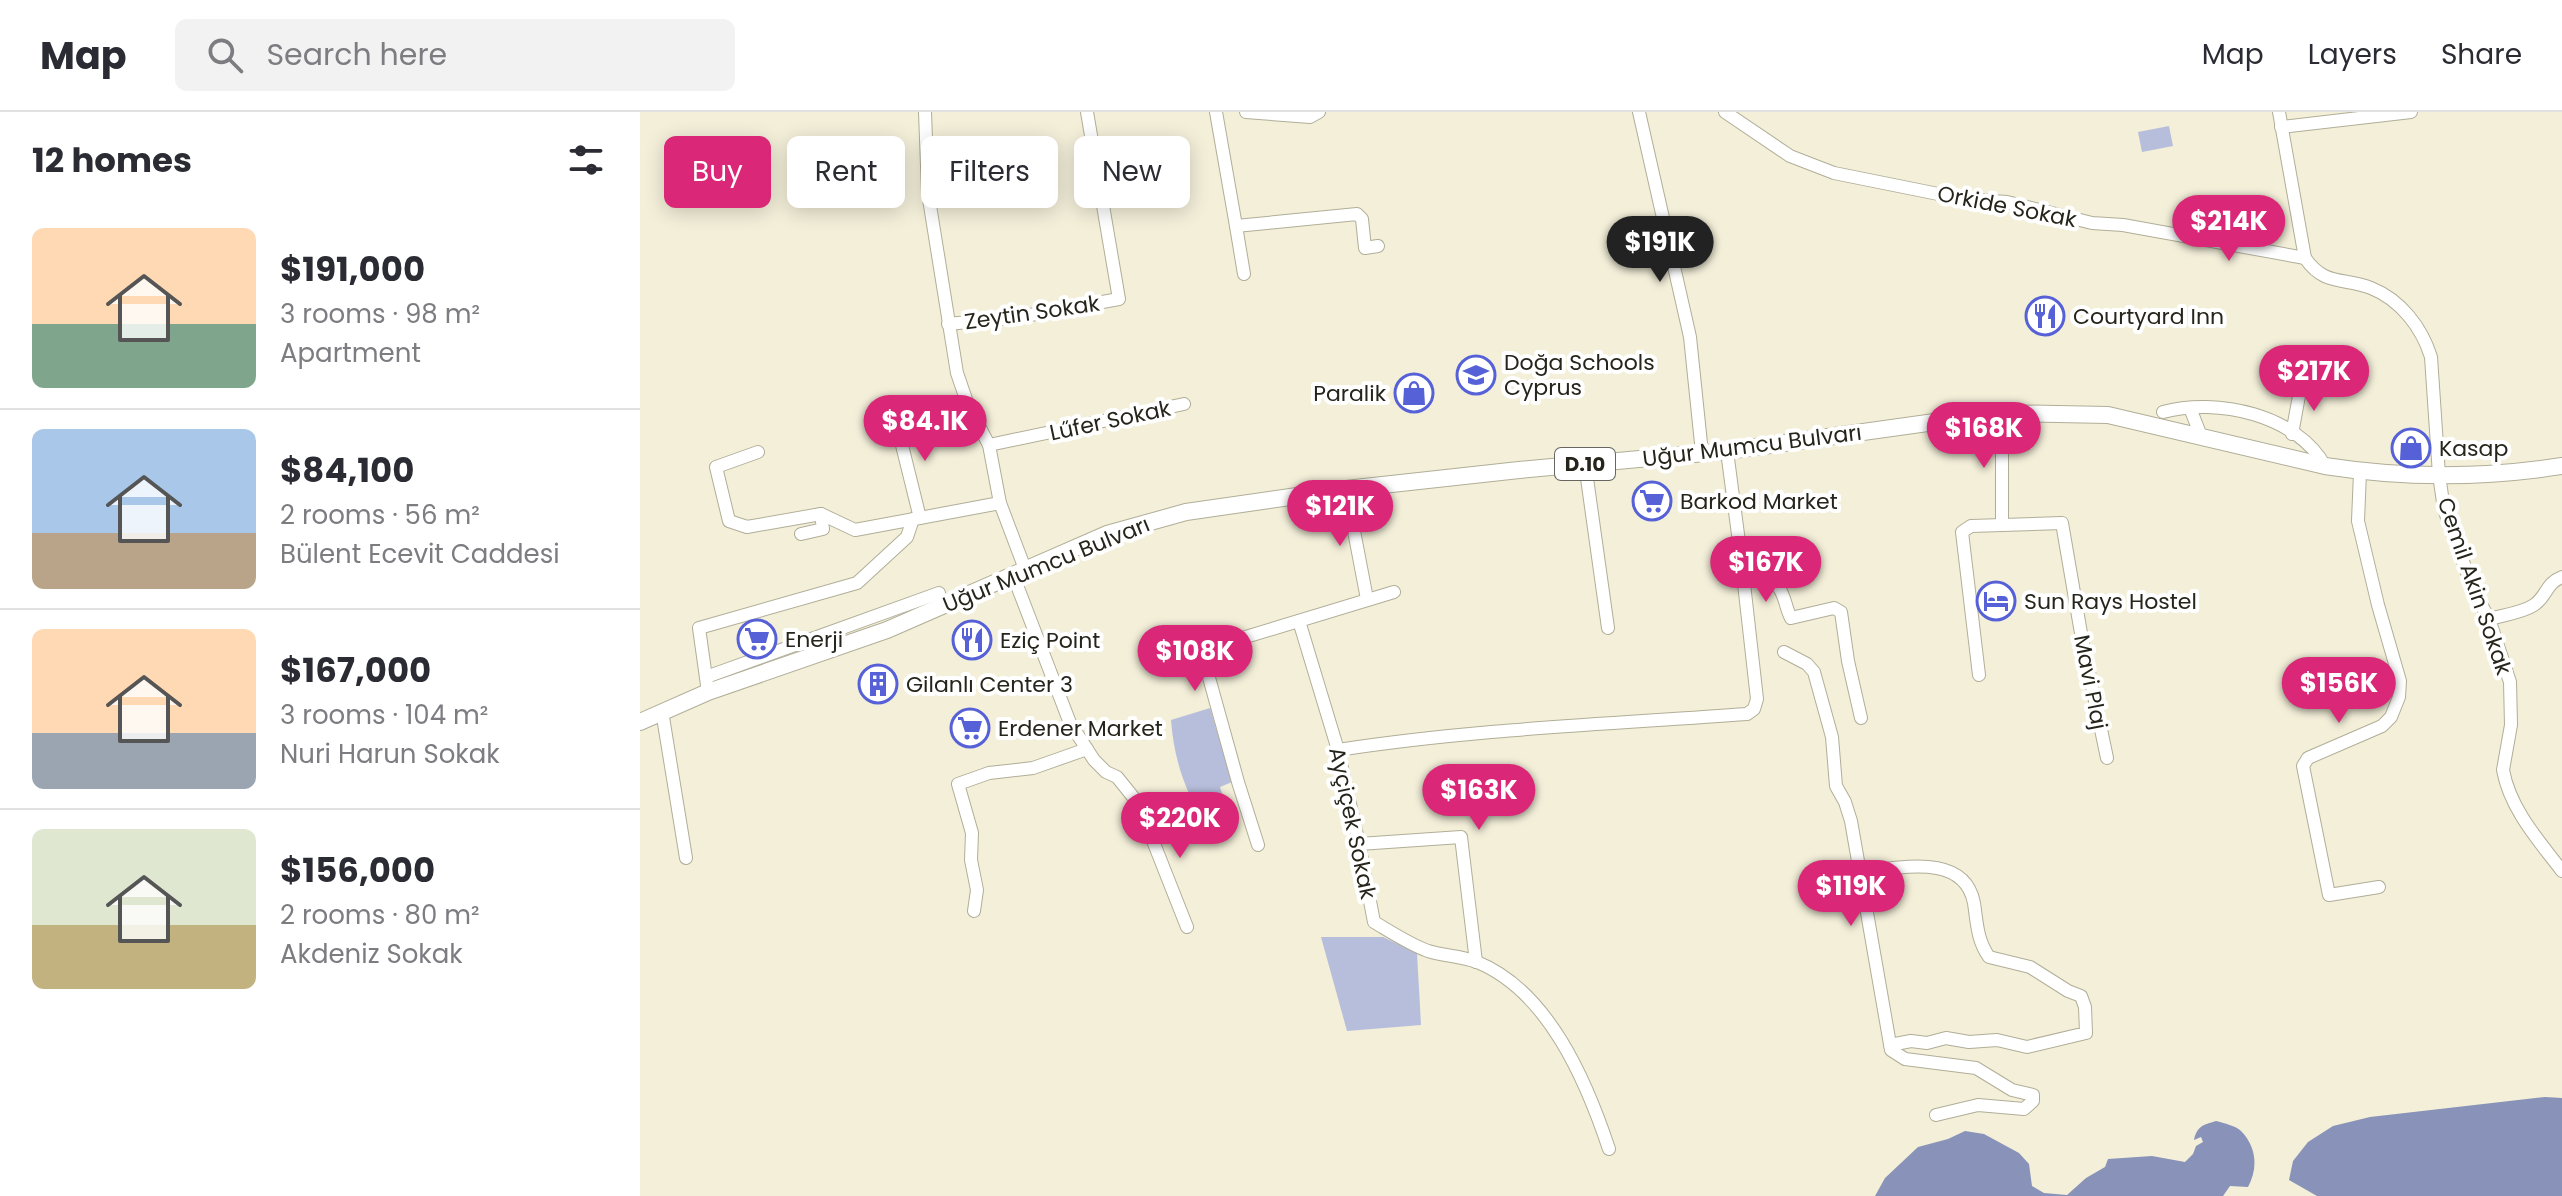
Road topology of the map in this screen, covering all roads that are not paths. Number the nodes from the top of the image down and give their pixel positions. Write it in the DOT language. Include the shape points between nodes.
graph roads {
  1 [pos="925,112"];
  2 [pos="1087,112"];
  3 [pos="1216,112"];
  4 [pos="1246,112"];
  5 [pos="1319,112"];
  6 [pos="1639,112"];
  7 [pos="1725,112"];
  8 [pos="2279,112"];
  9 [pos="2411,112"];
  10 [pos="2281,127"];
  11 [pos="1236,226"];
  12 [pos="1378,246"];
  13 [pos="2305,258"];
  14 [pos="1244,274"];
  15 [pos="948,324"];
  16 [pos="2301,385"];
  17 [pos="1184,404"];
  18 [pos="2190,408"];
  19 [pos="2163,412"];
  20 [pos="1999,413"];
  21 [pos="895,417"];
  22 [pos="2292,434"];
  23 [pos="2201,436"];
  24 [pos="989,445"];
  25 [pos="1727,451"];
  26 [pos="758,452"];
  27 [pos="1702,453"];
  28 [pos="1585,464"];
  29 [pos="2325,466"];
  30 [pos="2562,466"];
  31 [pos="2360,472"];
  32 [pos="2439,475"];
  33 [pos="1346,489"];
  34 [pos="1000,503"];
  35 [pos="821,514"];
  36 [pos="917,519"];
  37 [pos="2002,524"];
  38 [pos="801,534"];
  39 [pos="1741,557"];
  40 [pos="1019,572"];
  41 [pos="2562,577"];
  42 [pos="1394,592"];
  43 [pos="939,593"];
  44 [pos="1367,599"];
  45 [pos="2489,619"];
  46 [pos="1299,621"];
  47 [pos="1608,628"];
  48 [pos="1784,652"];
  49 [pos="1979,675"];
  50 [pos="707,685"];
  51 [pos="662,711"];
  52 [pos="1861,718"];
  53 [pos="640,722"];
  54 [pos="1087,749"];
  55 [pos="1338,750"];
  56 [pos="2107,758"];
  57 [pos="1359,844"];
  58 [pos="1258,845"];
  59 [pos="686,858"];
  60 [pos="2562,871"];
  61 [pos="1859,872"];
  62 [pos="2379,887"];
  63 [pos="974,911"];
  64 [pos="1187,927"];
  65 [pos="1476,962"];
  66 [pos="1890,1045"];
  67 [pos="1936,1115"];
  68 [pos="1609,1149"];
  1 -- 15 [label="street" via="928,193"];
  2 -- 15 [label="street, Zeytin Sokak" via="1119,299"];
  3 -- 11 [label="street"];
  4 -- 5 [label="street" via="1310,117"];
  6 -- 27 [label="street" via="1690,337"];
  7 -- 13 [label="street, Orkide Sokak" via="1790,156 1834,173"];
  8 -- 10 [label="street"];
  9 -- 10 [label="street"];
  10 -- 13 [label="street"];
  11 -- 12 [label="street" via="1357,214 1365,248"];
  11 -- 14 [label="street"];
  13 -- 32 [label="street, Cemil Akin Sokak" via="2323,276 2372,288 2417,324 2431,357"];
  15 -- 24 [label="street" via="957,373"];
  16 -- 22 [label="street"];
  17 -- 24 [label="street, Lűfer Sokak"];
  18 -- 19 [label="street"];
  18 -- 22 [label="street" via="2234,409 2264,417"];
  18 -- 23 [label="street"];
  20 -- 23 [label="main road, Uğur Mumcu Bulvarı / D.10" via="2108,415"];
  20 -- 25 [label="main road, Uğur Mumcu Bulvarı / D.10"];
  20 -- 37 [label="street"];
  21 -- 36 [label="street"];
  22 -- 29 [label="street" via="2317,452"];
  23 -- 29 [label="main road, Uğur Mumcu Bulvarı / D.10"];
  24 -- 34 [label="street"];
  25 -- 27 [label="main road, Uğur Mumcu Bulvarı / D.10"];
  25 -- 39 [label="street"];
  26 -- 35 [label="street" via="716,467 729,521 747,527"];
  27 -- 28 [label="main road, Uğur Mumcu Bulvarı / D.10"];
  28 -- 33 [label="main road, Uğur Mumcu Bulvarı / D.10"];
  28 -- 47 [label="street"];
  29 -- 31 [label="main road, Uğur Mumcu Bulvarı / D.10"];
  30 -- 32 [label="main road, Uğur Mumcu Bulvarı / D.10"];
  31 -- 32 [label="main road, Uğur Mumcu Bulvarı / D.10"];
  31 -- 62 [label="street" via="2358,521 2400,681 2399,697 2382,726 2308,758 2303,766 2329,895"];
  32 -- 45 [label="street, Cemil Akin Sokak" via="2452,533"];
  33 -- 40 [label="main road, Uğur Mumcu Bulvarı / D.10" via="1148,520"];
  33 -- 44 [label="street"];
  34 -- 36 [label="street"];
  34 -- 40 [label="street"];
  35 -- 36 [label="street" via="855,530"];
  35 -- 38 [label="street" via="823,529"];
  36 -- 50 [label="street" via="907,537 857,583 699,628"];
  37 -- 49 [label="street" via="1971,526 1962,536"];
  37 -- 56 [label="street, Mavi Plaj" via="2062,523"];
  39 -- 52 [label="street" via="1748,572 1780,589 1791,618 1834,608 1841,612"];
  39 -- 55 [label="street" via="1757,699 1747,714 1496,730"];
  40 -- 50 [label="main road, Uğur Mumcu Bulvarı / D.10" via="887,630"];
  40 -- 54 [label="street" via="1070,723"];
  41 -- 45 [label="street" via="2549,584 2532,607"];
  42 -- 44 [label="street"];
  43 -- 50 [label="street"];
  44 -- 46 [label="street"];
  45 -- 60 [label="street, Cemil Akin Sokak" via="2510,682 2505,779 2522,817"];
  46 -- 55 [label="street, Ayçiçek Sokak"];
  46 -- 58 [label="street" via="1216,646 1203,656"];
  48 -- 61 [label="street" via="1814,672"];
  50 -- 51 [label="main road, Uğur Mumcu Bulvarı / D.10"];
  51 -- 53 [label="main road, Uğur Mumcu Bulvarı / D.10"];
  51 -- 59 [label="street"];
  54 -- 63 [label="street" via="1033,768 989,773 958,784 972,833"];
  54 -- 64 [label="street" via="1138,803"];
  55 -- 57 [label="street, Ayçiçek Sokak"];
  57 -- 65 [label="street, Ayçiçek Sokak" via="1374,922 1430,951"];
  57 -- 65 [label="street" via="1461,837"];
  61 -- 66 [label="street"];
  61 -- 66 [label="street" via="1946,868 1968,886 1981,946 1989,957 2030,967 2081,996 2085,1007 2086,1033 2038,1045 1946,1038"];
  65 -- 68 [label="street, Ayçiçek Sokak" via="1518,986 1548,1022 1589,1092"];
  66 -- 67 [label="street" via="1905,1059 1976,1068 2012,1090 2033,1095 2024,1109 1978,1105"];
}
